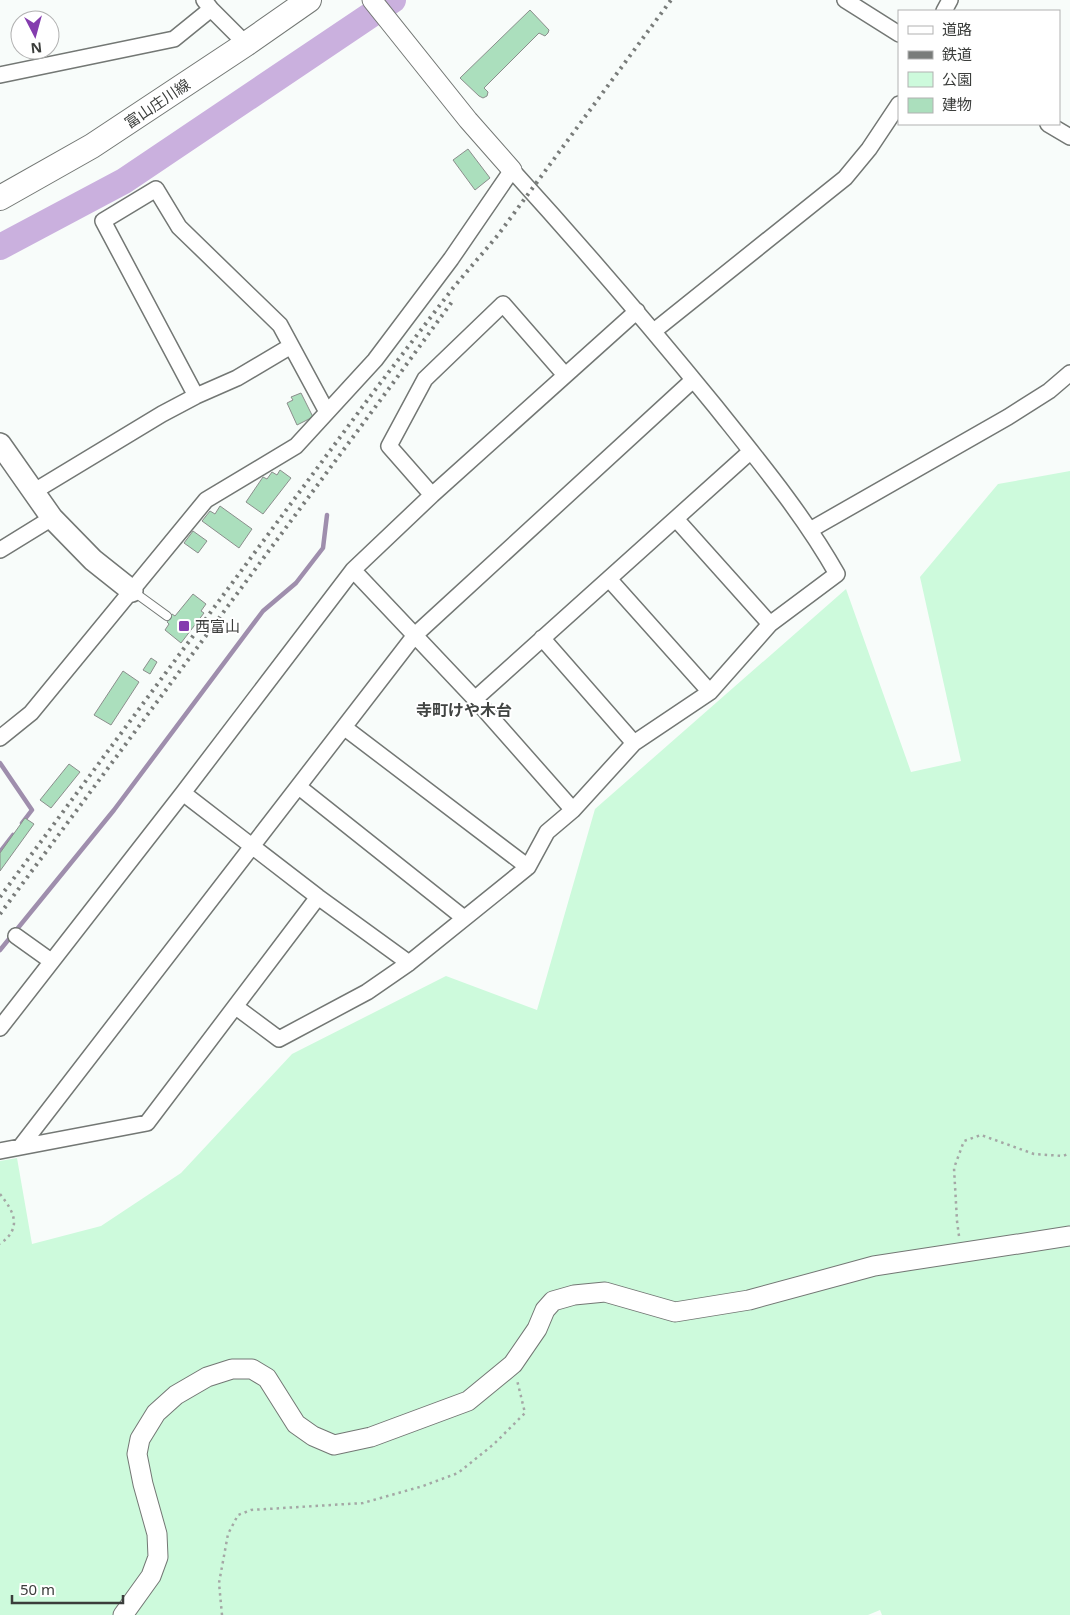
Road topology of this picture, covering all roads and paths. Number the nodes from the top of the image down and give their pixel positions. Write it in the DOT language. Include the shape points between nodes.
graph roads {
  1 [pos="308,0"];
  2 [pos="372,0"];
  3 [pos="845,0"];
  4 [pos="207,5"];
  5 [pos="898,33"];
  6 [pos="246,44"];
  7 [pos="0,75"];
  8 [pos="898,106"];
  9 [pos="1050,125"];
  10 [pos="1070,137"];
  11 [pos="512,170"];
  12 [pos="0,198"];
  13 [pos="637,311"];
  14 [pos="654,331"];
  15 [pos="291,346"];
  16 [pos="1070,373"];
  17 [pos="565,375"];
  18 [pos="693,380"];
  19 [pos="196,396"];
  20 [pos="327,412"];
  21 [pos="0,444"];
  22 [pos="751,451"];
  23 [pos="33,492"];
  24 [pos="432,495"];
  25 [pos="52,518"];
  26 [pos="676,519"];
  27 [pos="810,530"];
  28 [pos="0,550"];
  29 [pos="353,570"];
  30 [pos="608,579"];
  31 [pos="132,591"];
  32 [pos="167,616"];
  33 [pos="770,624"];
  34 [pos="415,635"];
  35 [pos="542,638"];
  36 [pos="710,692"];
  37 [pos="475,699"];
  38 [pos="345,728"];
  39 [pos="0,738"];
  40 [pos="634,743"];
  41 [pos="299,787"];
  42 [pos="183,794"];
  43 [pos="573,810"];
  44 [pos="253,846"];
  45 [pos="528,867"];
  46 [pos="318,897"];
  47 [pos="464,918"];
  48 [pos="16,936"];
  49 [pos="51,962"];
  50 [pos="409,963"];
  51 [pos="236,1007"];
  52 [pos="0,1028"];
  53 [pos="21,1146"];
  54 [pos="0,1151"];
  55 [pos="1070,1153"];
  56 [pos="0,1194"];
  57 [pos="1070,1236"];
  58 [pos="0,1244"];
  59 [pos="962,1254"];
  60 [pos="513,1364"];
  61 [pos="123,1615"];
  62 [pos="222,1615"];
  1 -- 6 [label="main road, 富山庄川線"];
  2 -- 11 [label="street"];
  3 -- 5 [label="street"];
  4 -- 6 [label="street"];
  4 -- 7 [label="street" via="174,39"];
  6 -- 12 [label="main road, 富山庄川線" via="92,146"];
  8 -- 14 [label="street" via="845,178"];
  9 -- 10 [label="street"];
  11 -- 13 [label="street"];
  11 -- 20 [label="street" via="451,259 375,360"];
  13 -- 14 [label="street"];
  13 -- 17 [label="street"];
  14 -- 18 [label="street"];
  15 -- 19 [label="street" via="237,378"];
  15 -- 19 [label="street" via="280,325 179,227 156,189 103,220"];
  15 -- 20 [label="street"];
  16 -- 27 [label="street" via="1050,391 1008,417"];
  17 -- 24 [label="street"];
  17 -- 24 [label="street" via="503,304 425,379 389,446"];
  18 -- 22 [label="street"];
  18 -- 34 [label="street"];
  19 -- 23 [label="street"];
  20 -- 31 [label="street" via="296,446 206,500"];
  21 -- 23 [label="main road"];
  22 -- 26 [label="street"];
  22 -- 27 [label="street"];
  23 -- 25 [label="main road"];
  24 -- 29 [label="street"];
  25 -- 28 [label="street"];
  25 -- 31 [label="main road" via="93,560"];
  26 -- 30 [label="street"];
  26 -- 33 [label="street"];
  27 -- 33 [label="street" via="837,574"];
  29 -- 34 [label="street"];
  29 -- 42 [label="street"];
  30 -- 35 [label="street"];
  30 -- 36 [label="street"];
  31 -- 32 [label="lane"];
  31 -- 39 [label="street" via="31,712"];
  33 -- 36 [label="street"];
  34 -- 37 [label="street"];
  34 -- 38 [label="street"];
  35 -- 37 [label="street"];
  35 -- 40 [label="street"];
  36 -- 40 [label="street"];
  37 -- 43 [label="street"];
  38 -- 41 [label="street"];
  38 -- 45 [label="street"];
  40 -- 43 [label="street"];
  41 -- 44 [label="street"];
  41 -- 47 [label="street"];
  42 -- 44 [label="street"];
  42 -- 49 [label="street"];
  43 -- 45 [label="street" via="547,832"];
  44 -- 46 [label="street"];
  44 -- 53 [label="street"];
  45 -- 47 [label="street"];
  46 -- 50 [label="street"];
  46 -- 51 [label="street"];
  47 -- 50 [label="street"];
  48 -- 49 [label="street"];
  49 -- 52 [label="street"];
  50 -- 51 [label="street" via="367,992 279,1038"];
  51 -- 53 [label="street" via="147,1123"];
  53 -- 54 [label="street"];
  55 -- 59 [label="path" via="1063,1156 1034,1154 981,1135 964,1141 954,1168"];
  56 -- 58 [label="path" via="11,1207 15,1223 10,1236"];
  57 -- 59 [label="street"];
  59 -- 60 [label="street" via="874,1266 748,1300 675,1312 605,1292 574,1295 553,1301 545,1310"];
  60 -- 61 [label="street" via="468,1401 371,1437 334,1445 296,1424 267,1378 252,1369 206,1377 176,1395 156,1413 140,1439 137,1454 157,1534 158,1558 151,1576"];
  60 -- 62 [label="path" via="525,1413 458,1473 363,1503 251,1510 238,1515 228,1534 219,1584"];
}
